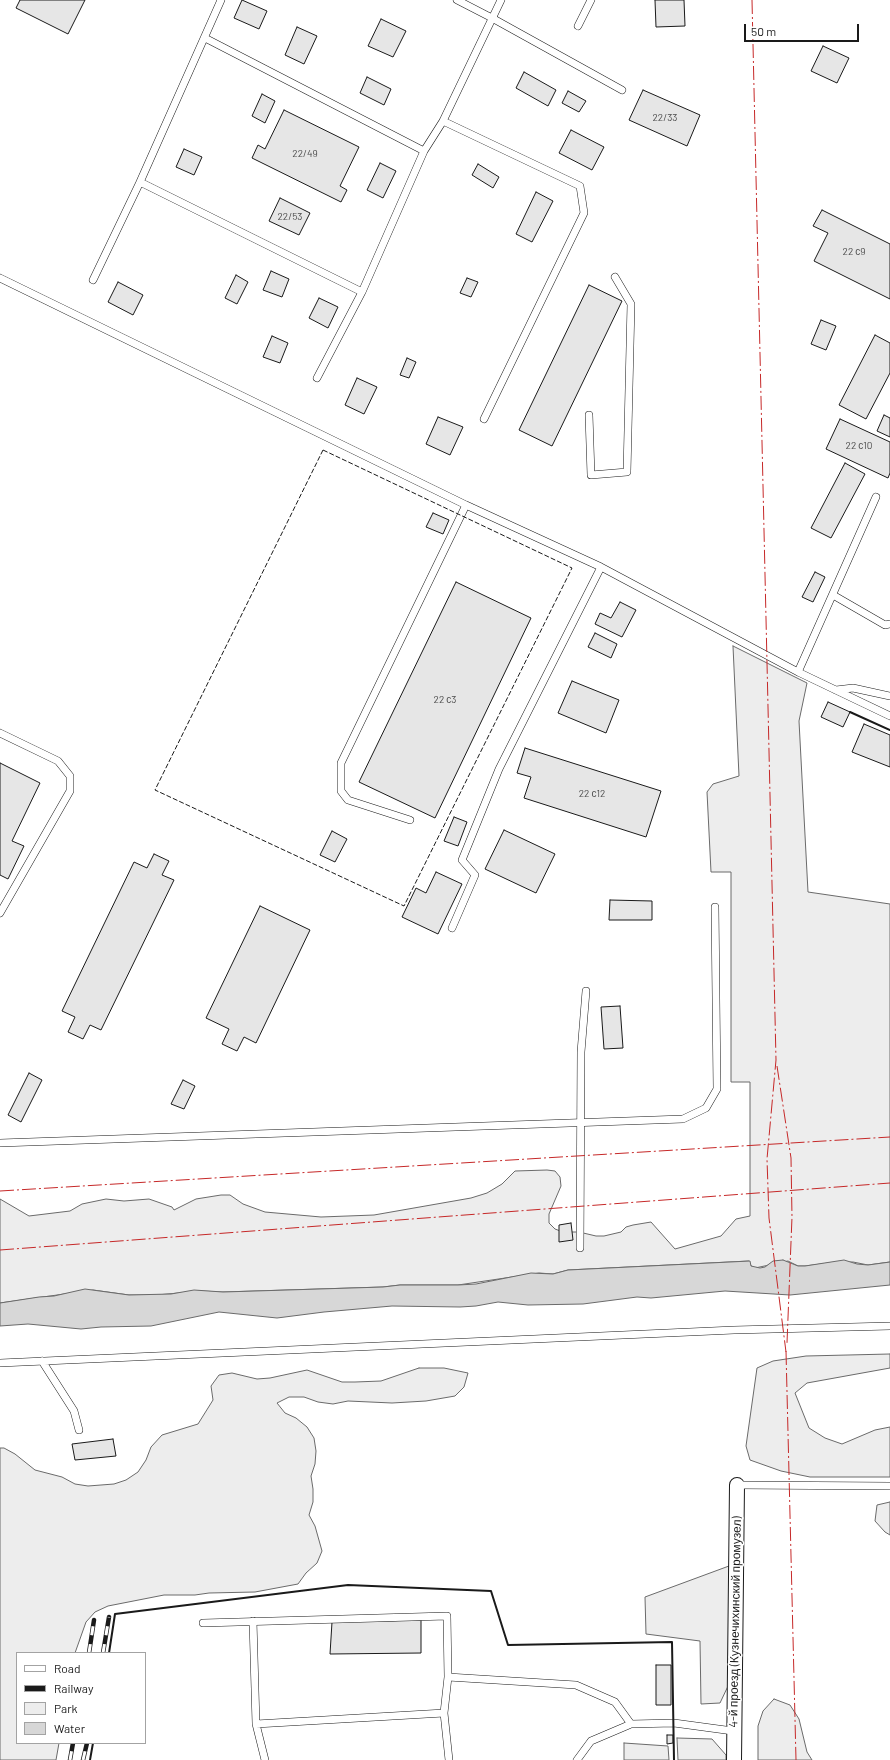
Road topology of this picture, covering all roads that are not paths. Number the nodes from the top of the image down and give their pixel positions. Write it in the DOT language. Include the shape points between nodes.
graph roads {
  1 [pos="221,0"];
  2 [pos="457,0"];
  3 [pos="501,0"];
  4 [pos="591,0"];
  5 [pos="492,18"];
  6 [pos="578,26"];
  7 [pos="205,38"];
  8 [pos="622,90"];
  9 [pos="443,121"];
  10 [pos="424,151"];
  11 [pos="140,182"];
  12 [pos="615,277"];
  13 [pos="0,278"];
  14 [pos="93,280"];
  15 [pos="362,292"];
  16 [pos="317,378"];
  17 [pos="589,415"];
  18 [pos="484,419"];
  19 [pos="876,497"];
  20 [pos="466,505"];
  21 [pos="601,567"];
  22 [pos="833,595"];
  23 [pos="890,624"];
  24 [pos="798,672"];
  25 [pos="836,690"];
  26 [pos="890,696"];
  27 [pos="890,716"];
  28 [pos="0,733"];
  29 [pos="410,820"];
  30 [pos="715,907"];
  31 [pos="0,913"];
  32 [pos="452,928"];
  33 [pos="586,991"];
  34 [pos="582,1122"];
  35 [pos="0,1143"];
  36 [pos="580,1248"];
  37 [pos="890,1326"];
  38 [pos="42,1361"];
  39 [pos="0,1363"];
  40 [pos="79,1430"];
  41 [pos="737,1485"];
  42 [pos="890,1486"];
  43 [pos="254,1621"];
  44 [pos="203,1623"];
  45 [pos="448,1677"];
  46 [pos="444,1713"];
  47 [pos="256,1724"];
  48 [pos="631,1724"];
  49 [pos="733,1731"];
  50 [pos="264,1760"];
  51 [pos="449,1760"];
  52 [pos="577,1760"];
  53 [pos="734,1760"];
  1 -- 7 [label="lane"];
  2 -- 5 [label="lane"];
  3 -- 5 [label="lane"];
  4 -- 6 [label="lane"];
  5 -- 8 [label="lane"];
  5 -- 9 [label="lane"];
  7 -- 10 [label="lane"];
  7 -- 11 [label="lane"];
  9 -- 10 [label="lane"];
  9 -- 18 [label="lane" via="580,186 584,213"];
  10 -- 15 [label="lane"];
  11 -- 14 [label="lane"];
  11 -- 15 [label="lane"];
  12 -- 17 [label="lane" via="631,304 627,472 591,475"];
  13 -- 20 [label="lane"];
  15 -- 16 [label="lane"];
  19 -- 22 [label="lane"];
  20 -- 21 [label="lane"];
  20 -- 29 [label="lane" via="341,763 341,791 348,800"];
  21 -- 24 [label="lane"];
  21 -- 32 [label="lane" via="499,769 462,860 475,875"];
  22 -- 23 [label="lane" via="885,625"];
  22 -- 24 [label="lane"];
  24 -- 25 [label="lane"];
  25 -- 26 [label="lane" via="852,688"];
  25 -- 27 [label="lane"];
  28 -- 31 [label="lane" via="58,762 70,776 70,791"];
  30 -- 34 [label="lane" via="717,1089 706,1108 684,1119"];
  33 -- 34 [label="lane" via="581,1052"];
  34 -- 35 [label="lane"];
  34 -- 36 [label="lane"];
  37 -- 38 [label="lane" via="734,1330"];
  38 -- 39 [label="lane"];
  38 -- 40 [label="lane" via="74,1412"];
  41 -- 42 [label="lane"];
  41 -- 49 [label="street, 4-й проезд (Кузнечихинский промузел)"];
  43 -- 44 [label="lane"];
  43 -- 45 [label="lane" via="447,1616"];
  43 -- 47 [label="lane"];
  45 -- 46 [label="lane"];
  45 -- 48 [label="lane" via="576,1685 615,1702"];
  46 -- 47 [label="lane"];
  46 -- 51 [label="lane"];
  47 -- 50 [label="lane"];
  48 -- 49 [label="lane" via="674,1722"];
  48 -- 52 [label="lane" via="591,1742"];
  49 -- 53 [label="street, 4-й проезд (Кузнечихинский промузел)"];
}
